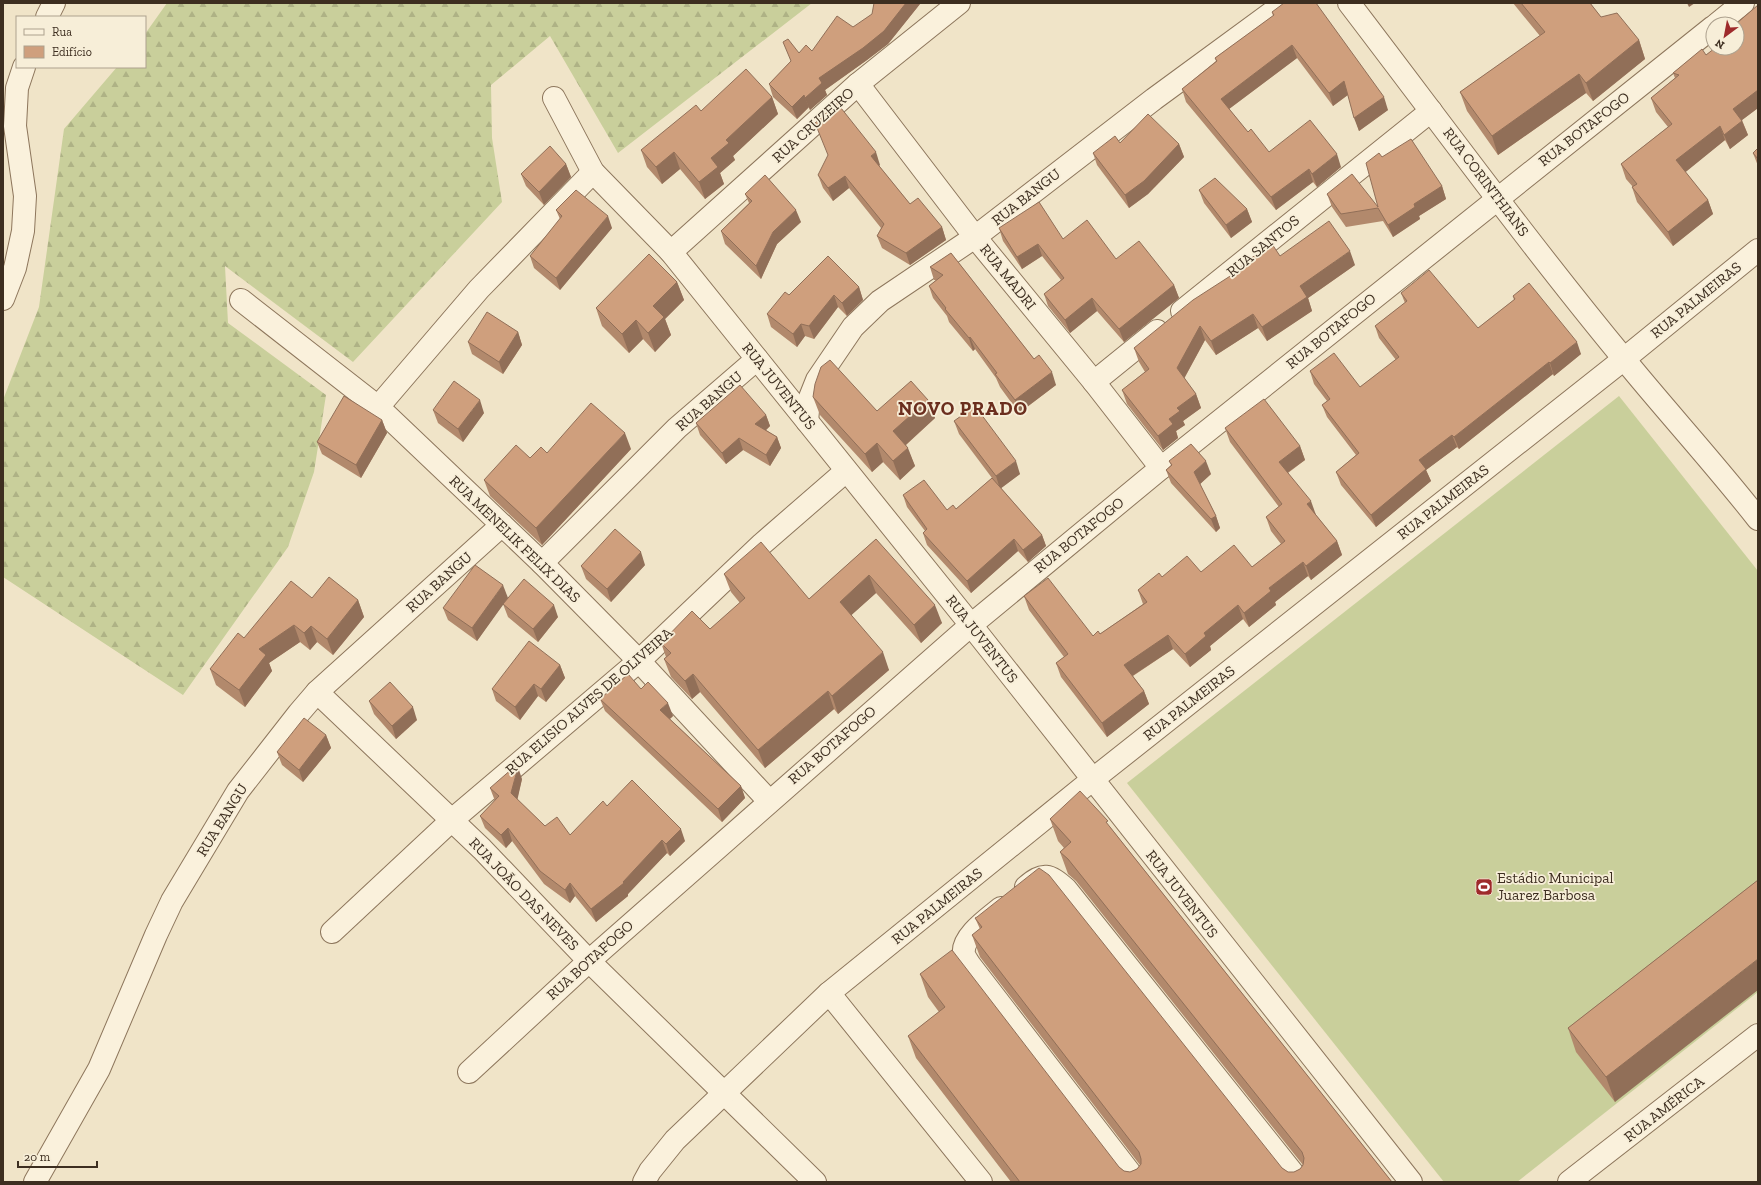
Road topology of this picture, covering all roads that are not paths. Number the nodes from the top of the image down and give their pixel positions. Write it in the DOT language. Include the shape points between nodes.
graph roads {
  1 [pos="54,3"];
  2 [pos="959,3"];
  3 [pos="1285,3"];
  4 [pos="1350,3"];
  5 [pos="1743,3"];
  6 [pos="48,16"];
  7 [pos="1727,16"];
  8 [pos="1705,33"];
  9 [pos="24,68"];
  10 [pos="858,84"];
  11 [pos="554,98"];
  12 [pos="1432,111"];
  13 [pos="593,172"];
  14 [pos="1497,198"];
  15 [pos="975,237"];
  16 [pos="1758,250"];
  17 [pos="671,252"];
  18 [pos="3,299"];
  19 [pos="241,300"];
  20 [pos="757,359"];
  21 [pos="1624,359"];
  22 [pos="1094,382"];
  23 [pos="378,407"];
  24 [pos="807,421"];
  25 [pos="1161,468"];
  26 [pos="846,470"];
  27 [pos="1748,494"];
  28 [pos="1758,519"];
  29 [pos="502,525"];
  30 [pos="542,563"];
  31 [pos="970,625"];
  32 [pos="639,662"];
  33 [pos="317,692"];
  34 [pos="1092,780"];
  35 [pos="769,801"];
  36 [pos="452,820"];
  37 [pos="332,932"];
  38 [pos="589,961"];
  39 [pos="829,993"];
  40 [pos="1758,1035"];
  41 [pos="469,1072"];
  42 [pos="723,1093"];
  43 [pos="35,1182"];
  44 [pos="644,1182"];
  45 [pos="815,1182"];
  46 [pos="981,1182"];
  47 [pos="1137,1182"];
  48 [pos="1300,1182"];
  49 [pos="1411,1182"];
  50 [pos="1570,1182"];
  1 -- 6 [label="street"];
  2 -- 10 [label="street, RUA CRUZEIRO"];
  3 -- 15 [label="street, RUA BANGU" via="1154,99"];
  4 -- 12 [label="street, RUA CORINTHIANS"];
  5 -- 7 [label="street"];
  8 -- 14 [label="street, RUA BOTAFOGO"];
  9 -- 18 [label="street" via="17,88 15,126 25,196 23,231 15,268"];
  10 -- 15 [label="street, RUA MADRI"];
  10 -- 17 [label="street, RUA CRUZEIRO"];
  11 -- 13 [label="street, RUA JUVENTUS"];
  12 -- 14 [label="street, RUA CORINTHIANS"];
  12 -- 22 [label="street, RUA SANTOS"];
  13 -- 17 [label="street, RUA JUVENTUS"];
  13 -- 23 [label="street" via="479,289"];
  14 -- 21 [label="street, RUA CORINTHIANS"];
  14 -- 25 [label="street, RUA BOTAFOGO"];
  15 -- 22 [label="street, RUA MADRI"];
  15 -- 24 [label="street, RUA BANGU" via="880,302 853,327 817,380 809,400"];
  16 -- 21 [label="street, RUA PALMEIRAS"];
  17 -- 20 [label="street, RUA JUVENTUS"];
  19 -- 23 [label="street, RUA MENELIK FELIX DIAS"];
  20 -- 24 [label="street, RUA JUVENTUS"];
  20 -- 30 [label="street, RUA BANGU" via="677,428"];
  21 -- 27 [label="street, RUA CORINTHIANS"];
  21 -- 34 [label="street, RUA PALMEIRAS"];
  22 -- 25 [label="street, RUA MADRI"];
  23 -- 29 [label="street, RUA MENELIK FELIX DIAS"];
  24 -- 26 [label="street, RUA JUVENTUS"];
  25 -- 31 [label="street, RUA BOTAFOGO"];
  26 -- 31 [label="street, RUA JUVENTUS"];
  26 -- 32 [label="street, RUA ELISIO ALVES DE OLIVEIRA" via="762,544"];
  27 -- 28 [label="street, RUA CORINTHIANS"];
  29 -- 30 [label="street, RUA MENELIK FELIX DIAS"];
  29 -- 33 [label="street, RUA BANGU"];
  30 -- 32 [label="street, RUA MENELIK FELIX DIAS"];
  31 -- 34 [label="street, RUA JUVENTUS"];
  31 -- 35 [label="street, RUA BOTAFOGO"];
  32 -- 35 [label="street, RUA MENELIK FELIX DIAS"];
  32 -- 36 [label="street, RUA ELISIO ALVES DE OLIVEIRA"];
  33 -- 36 [label="street, RUA JOÃO DAS NEVES"];
  33 -- 43 [label="street, RUA BANGU" via="238,791 172,901 100,1069"];
  34 -- 39 [label="street, RUA PALMEIRAS"];
  34 -- 49 [label="street, RUA JUVENTUS"];
  35 -- 38 [label="street, RUA BOTAFOGO"];
  36 -- 37 [label="street, RUA ELISIO ALVES DE OLIVEIRA"];
  36 -- 38 [label="street, RUA JOÃO DAS NEVES"];
  38 -- 41 [label="street, RUA BOTAFOGO"];
  38 -- 42 [label="street, RUA JOÃO DAS NEVES"];
  39 -- 42 [label="street, RUA PALMEIRAS"];
  39 -- 46 [label="street"];
  40 -- 50 [label="street, RUA AMÉRICA"];
  42 -- 44 [label="street, RUA PALMEIRAS" via="675,1140"];
  42 -- 45 [label="street, RUA JOÃO DAS NEVES"];
  47 -- 48 [label="street" via="964,955 964,946 972,933 1037,878 1047,877 1055,880 1066,889"];
}
